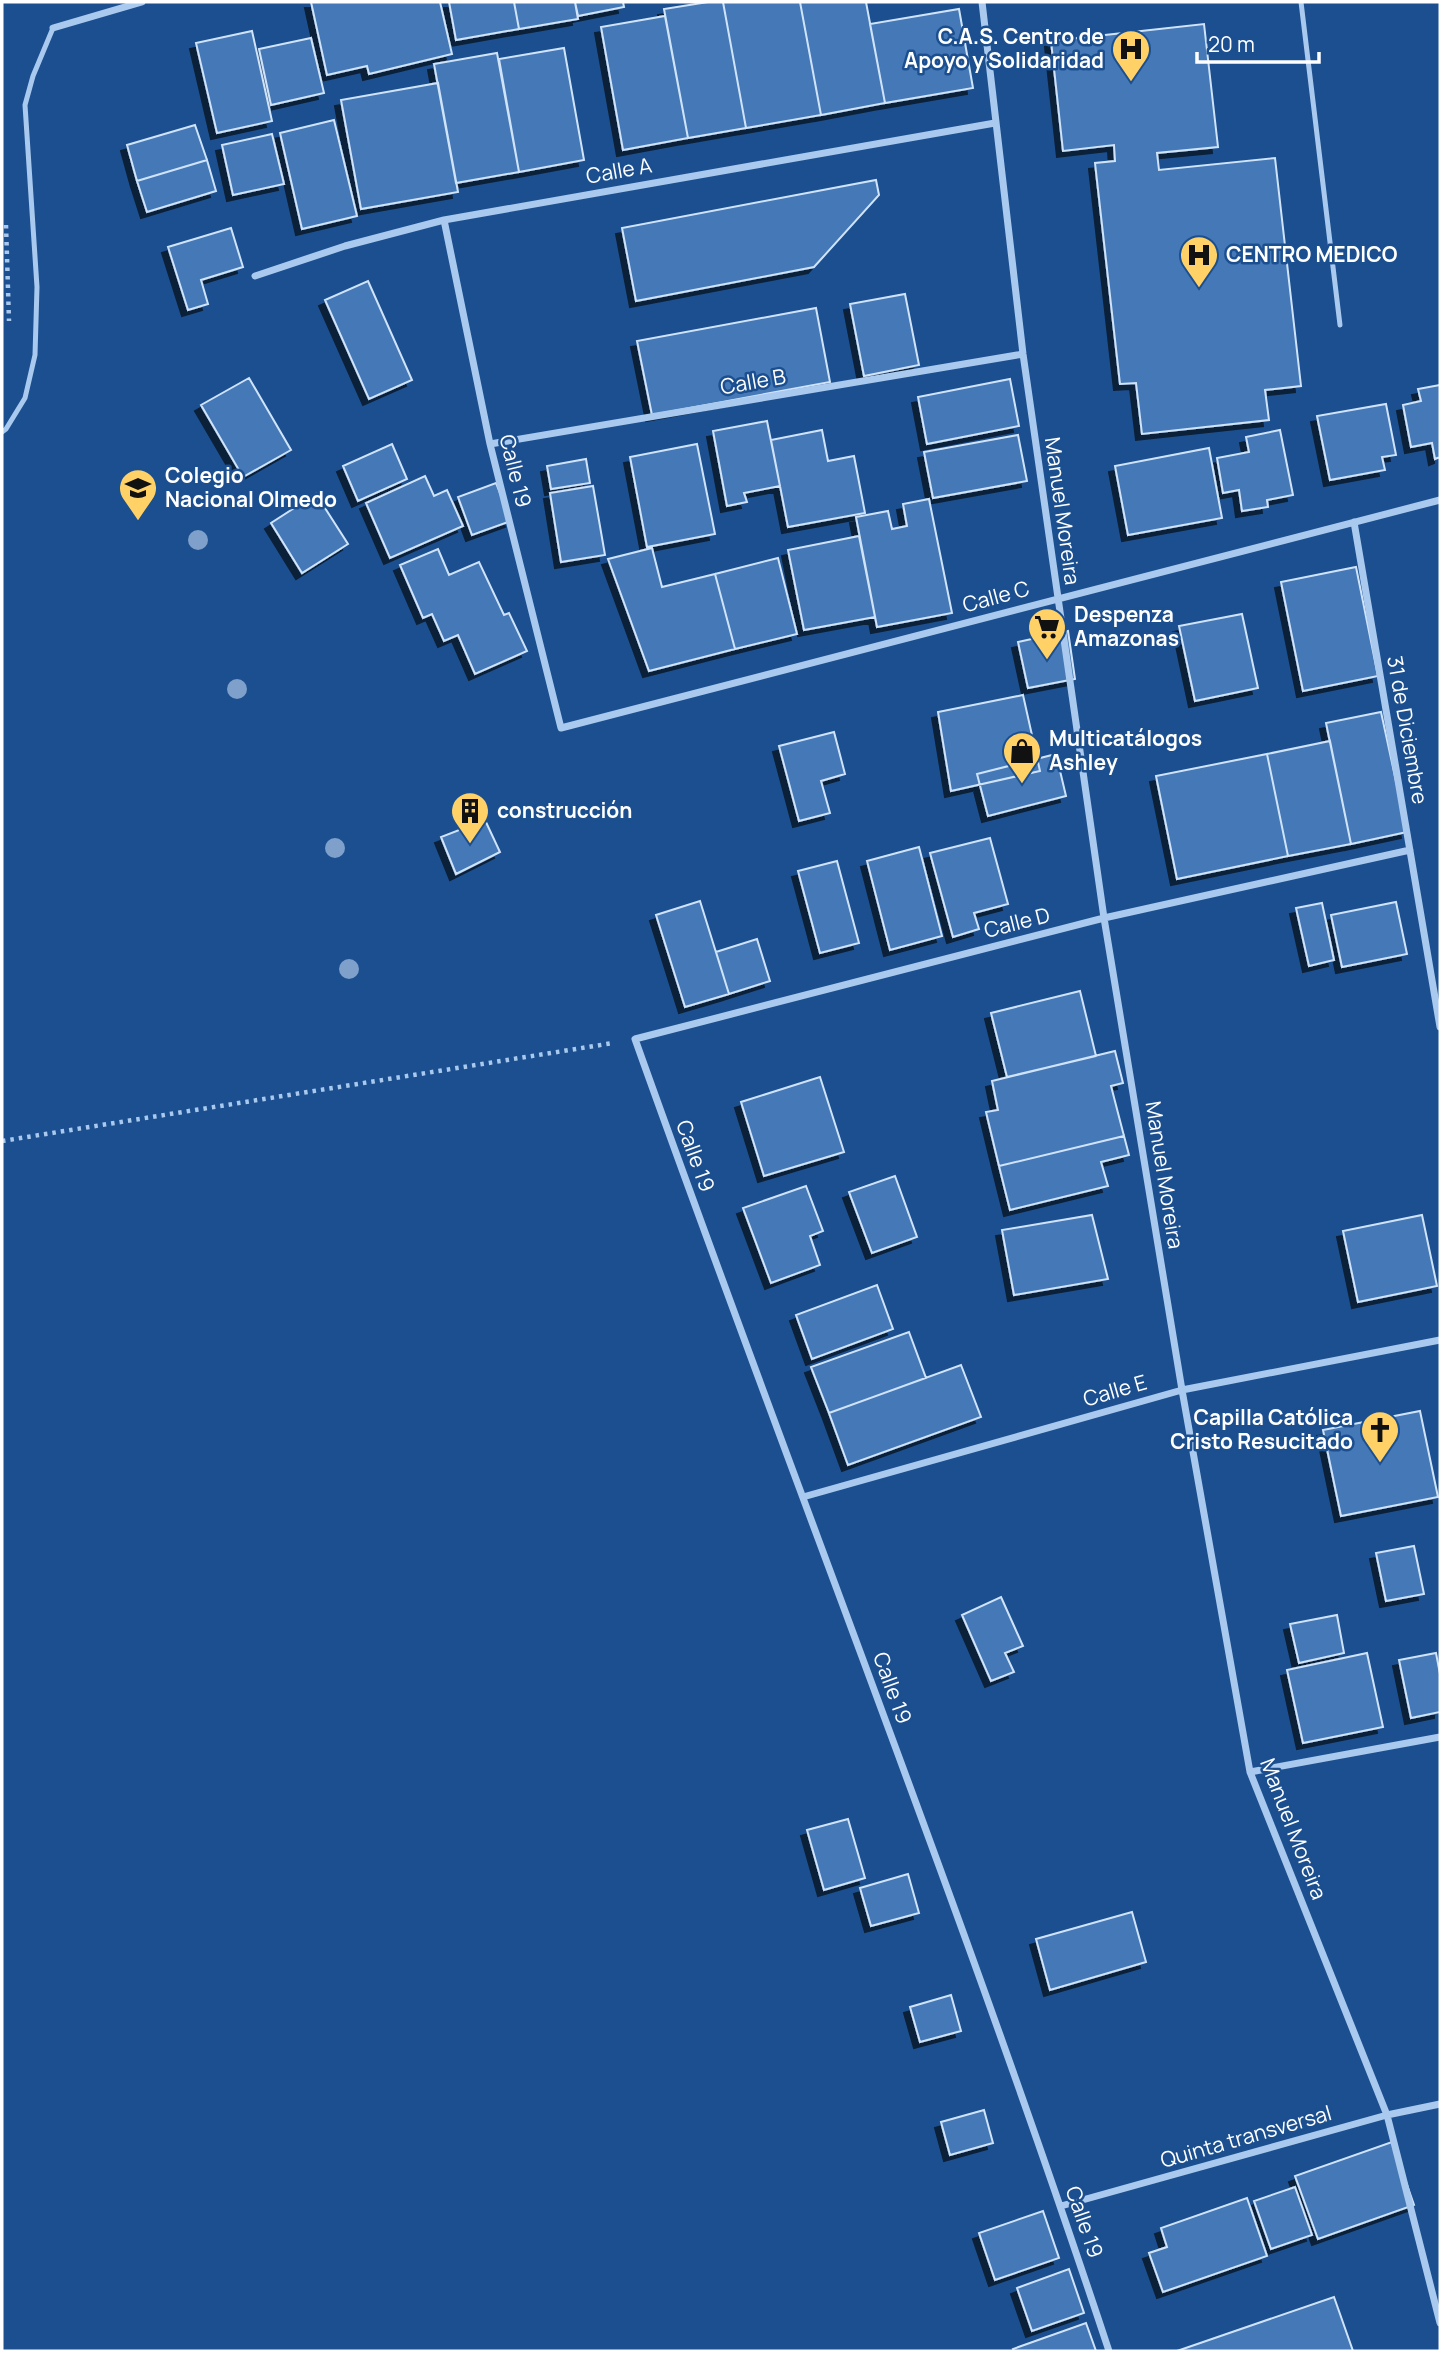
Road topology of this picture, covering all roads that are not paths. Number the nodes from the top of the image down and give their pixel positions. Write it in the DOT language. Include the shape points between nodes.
graph roads {
  1 [pos="142,2"];
  2 [pos="982,2"];
  3 [pos="1301,2"];
  4 [pos="53,28"];
  5 [pos="995,123"];
  6 [pos="444,220"];
  7 [pos="255,276"];
  8 [pos="1340,325"];
  9 [pos="1023,354"];
  10 [pos="2,432"];
  11 [pos="490,444"];
  12 [pos="1440,500"];
  13 [pos="1353,522"];
  14 [pos="1057,600"];
  15 [pos="561,728"];
  16 [pos="1410,850"];
  17 [pos="1104,918"];
  18 [pos="1440,1027"];
  19 [pos="635,1039"];
  20 [pos="1440,1340"];
  21 [pos="1182,1390"];
  22 [pos="803,1497"];
  23 [pos="1440,1737"];
  24 [pos="1250,1773"];
  25 [pos="1440,2104"];
  26 [pos="1387,2115"];
  27 [pos="1061,2206"];
  28 [pos="1440,2323"];
  29 [pos="1109,2351"];
  1 -- 4 [label="street"];
  2 -- 5 [label="street, Manuel Moreira"];
  3 -- 8 [label="lane"];
  4 -- 10 [label="lane" via="24,105 37,287 35,355 25,398"];
  5 -- 6 [label="street, Calle A"];
  5 -- 9 [label="street, Manuel Moreira"];
  6 -- 7 [label="street, Calle A"];
  6 -- 11 [label="street, Calle 19"];
  9 -- 11 [label="street, Calle B"];
  9 -- 14 [label="street, Manuel Moreira"];
  11 -- 15 [label="street, Calle 19"];
  12 -- 13 [label="street, Calle C"];
  13 -- 14 [label="street, Calle C"];
  13 -- 16 [label="street, 31 de Diciembre"];
  14 -- 15 [label="street, Calle C"];
  14 -- 17 [label="street, Manuel Moreira"];
  16 -- 17 [label="street, Calle D"];
  16 -- 18 [label="street, 31 de Diciembre"];
  17 -- 19 [label="street, Calle D"];
  17 -- 21 [label="street, Manuel Moreira"];
  19 -- 22 [label="street, Calle 19"];
  20 -- 21 [label="street, Calle E"];
  21 -- 22 [label="street, Calle E"];
  21 -- 24 [label="street, Manuel Moreira"];
  22 -- 27 [label="street, Calle 19"];
  23 -- 24 [label="street"];
  24 -- 26 [label="street, Manuel Moreira"];
  25 -- 26 [label="street, Quinta transversal"];
  26 -- 27 [label="street, Quinta transversal"];
  26 -- 28 [label="street, Manuel Moreira"];
  27 -- 29 [label="street, Calle 19"];
}
